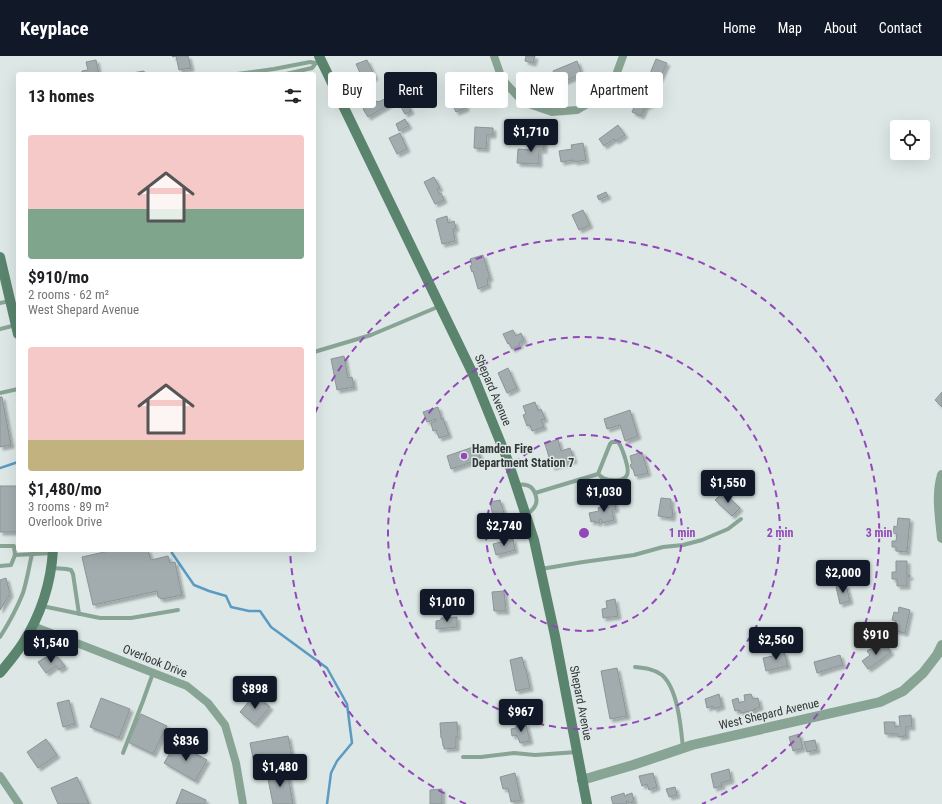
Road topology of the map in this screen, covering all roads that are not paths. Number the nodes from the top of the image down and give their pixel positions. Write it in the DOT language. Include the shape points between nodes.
graph roads {
  1 [pos="494,56"];
  2 [pos="624,56"];
  3 [pos="319,60"];
  4 [pos="252,72"];
  5 [pos="295,72"];
  6 [pos="0,257"];
  7 [pos="10,301"];
  8 [pos="0,303"];
  9 [pos="440,306"];
  10 [pos="16,326"];
  11 [pos="0,329"];
  12 [pos="16,330"];
  13 [pos="316,351"];
  14 [pos="16,389"];
  15 [pos="0,393"];
  16 [pos="598,474"];
  17 [pos="942,475"];
  18 [pos="516,485"];
  19 [pos="535,493"];
  20 [pos="526,516"];
  21 [pos="742,519"];
  22 [pos="942,538"];
  23 [pos="0,546"];
  24 [pos="46,552"];
  25 [pos="53,552"];
  26 [pos="32,554"];
  27 [pos="15,555"];
  28 [pos="0,566"];
  29 [pos="51,568"];
  30 [pos="540,569"];
  31 [pos="41,606"];
  32 [pos="178,610"];
  33 [pos="79,614"];
  34 [pos="33,626"];
  35 [pos="0,637"];
  36 [pos="942,645"];
  37 [pos="636,667"];
  38 [pos="0,673"];
  39 [pos="153,673"];
  40 [pos="683,748"];
  41 [pos="577,752"];
  42 [pos="123,753"];
  43 [pos="463,757"];
  44 [pos="0,776"];
  45 [pos="582,780"];
  46 [pos="20,804"];
  47 [pos="243,804"];
  48 [pos="587,804"];
  1 -- 2 [label="street" via="502,79 524,102 552,112 577,110 599,97 616,75"];
  3 -- 4 [label="lane"];
  3 -- 5 [label="lane" via="312,68"];
  3 -- 9 [label="main road, Shepard Avenue"];
  6 -- 7 [label="main road"];
  7 -- 8 [label="lane"];
  7 -- 10 [label="main road"];
  9 -- 13 [label="lane" via="371,334"];
  9 -- 18 [label="main road, Shepard Avenue" via="472,372"];
  11 -- 12 [label="lane"];
  14 -- 15 [label="lane"];
  16 -- 16 [label="lane" via="604,479 613,480 625,478 627,475 628,467 618,442 610,444"];
  16 -- 19 [label="lane"];
  17 -- 22 [label="street" via="939,485 939,514"];
  18 -- 19 [label="lane" via="528,485"];
  18 -- 20 [label="main road, Shepard Avenue"];
  19 -- 20 [label="lane" via="536,504"];
  20 -- 30 [label="main road, Shepard Avenue"];
  21 -- 30 [label="lane" via="728,529 683,545"];
  23 -- 27 [label="lane" via="14,546"];
  24 -- 26 [label="lane"];
  25 -- 29 [label="main road"];
  26 -- 27 [label="lane"];
  26 -- 35 [label="lane" via="23,592"];
  27 -- 28 [label="lane" via="12,565"];
  29 -- 31 [label="main road"];
  29 -- 33 [label="lane" via="71,570"];
  30 -- 41 [label="main road, Shepard Avenue"];
  31 -- 33 [label="lane"];
  31 -- 34 [label="main road"];
  32 -- 33 [label="lane" via="131,618 100,618"];
  34 -- 38 [label="main road" via="23,644"];
  34 -- 39 [label="street, Overlook Drive"];
  36 -- 40 [label="street, West Shepard Avenue" via="923,673 908,687 880,702"];
  37 -- 40 [label="lane" via="654,670 662,675 670,686 678,709"];
  39 -- 42 [label="lane"];
  39 -- 47 [label="street, Overlook Drive" via="187,686 208,703 225,725 236,763"];
  40 -- 45 [label="street, West Shepard Avenue"];
  41 -- 43 [label="lane" via="535,756 514,753"];
  41 -- 45 [label="main road, Shepard Avenue"];
  44 -- 46 [label="street"];
  45 -- 48 [label="main road, Shepard Avenue"];
}
